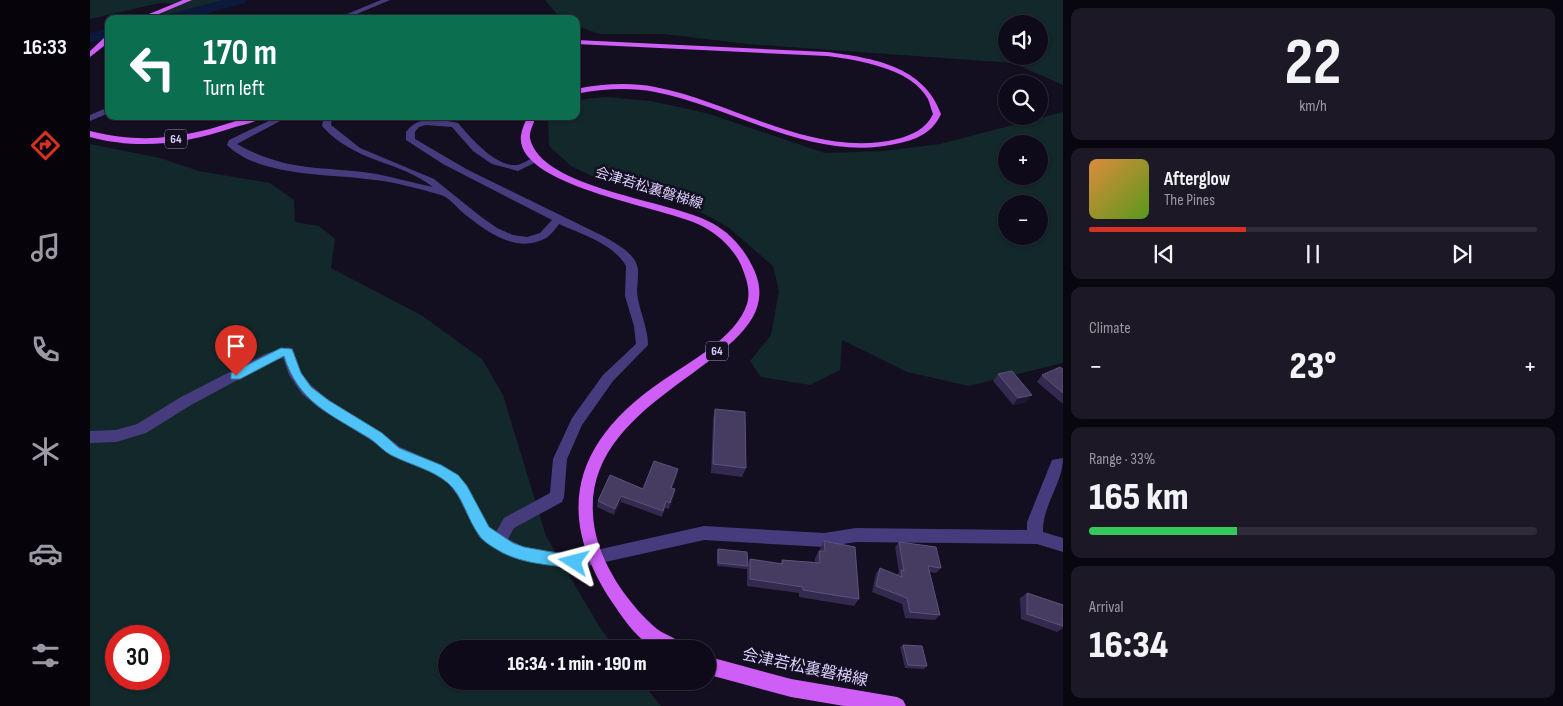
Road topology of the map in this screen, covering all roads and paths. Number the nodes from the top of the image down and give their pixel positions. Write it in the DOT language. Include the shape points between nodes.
graph roads {
  1 [pos="189,0"];
  2 [pos="387,0"];
  3 [pos="150,15"];
  4 [pos="348,15"];
  5 [pos="105,41"];
  6 [pos="580,42"];
  7 [pos="90,55"];
  8 [pos="580,91"];
  9 [pos="105,112"];
  10 [pos="90,118"];
  11 [pos="248,120"];
  12 [pos="278,120"];
  13 [pos="327,120"];
  14 [pos="531,120"];
  15 [pos="90,134"];
  16 [pos="535,160"];
  17 [pos="444,192"];
  18 [pos="558,219"];
  19 [pos="90,437"];
  20 [pos="1063,464"];
  21 [pos="1035,537"];
  22 [pos="500,540"];
  23 [pos="1063,546"];
  24 [pos="597,558"];
  25 [pos="660,640"];
  26 [pos="716,668"];
  27 [pos="897,706"];
  1 -- 3 [label="main road"];
  2 -- 4 [label="street"];
  5 -- 7 [label="main road"];
  6 -- 8 [label="main road" via="842,56 891,68 910,77 933,100 937,114 930,126 911,138 858,145 807,137 656,90 611,87"];
  9 -- 10 [label="street"];
  11 -- 15 [label="main road, 64" via="216,131 166,141 115,140"];
  12 -- 17 [label="street" via="241,136 232,145 288,170 386,179"];
  13 -- 17 [label="street" via="326,126 357,150 431,181"];
  14 -- 16 [label="main road" via="525,135 526,144"];
  16 -- 18 [label="street" via="518,168 495,162 476,149 455,125 446,122 421,123 410,132 411,140 437,158"];
  16 -- 24 [label="main road, 会津若松裏磐梯線 / 64" via="576,183 707,224 726,237 742,256 752,279 754,304 744,324 726,344 654,394 621,422 599,452 585,488 584,517"];
  17 -- 18 [label="street" via="486,226 507,236 541,238"];
  18 -- 22 [label="street" via="629,259 633,266 630,294 643,334 642,345 608,378 576,422 560,459 557,497 510,523"];
  19 -- 22 [label="street" via="116,436 141,428 269,357 288,352 295,375 307,390 395,451 453,479 484,532"];
  20 -- 21 [label="street" via="1058,464 1044,497 1035,522"];
  21 -- 23 [label="street"];
  21 -- 24 [label="street" via="856,535 824,540 704,533"];
  22 -- 24 [label="street" via="508,548 524,554 574,562"];
  24 -- 25 [label="main road, 会津若松裏磐梯線 / 64" via="611,589 650,634"];
  26 -- 27 [label="main road, 会津若松裏磐梯線" via="792,688"];
}
